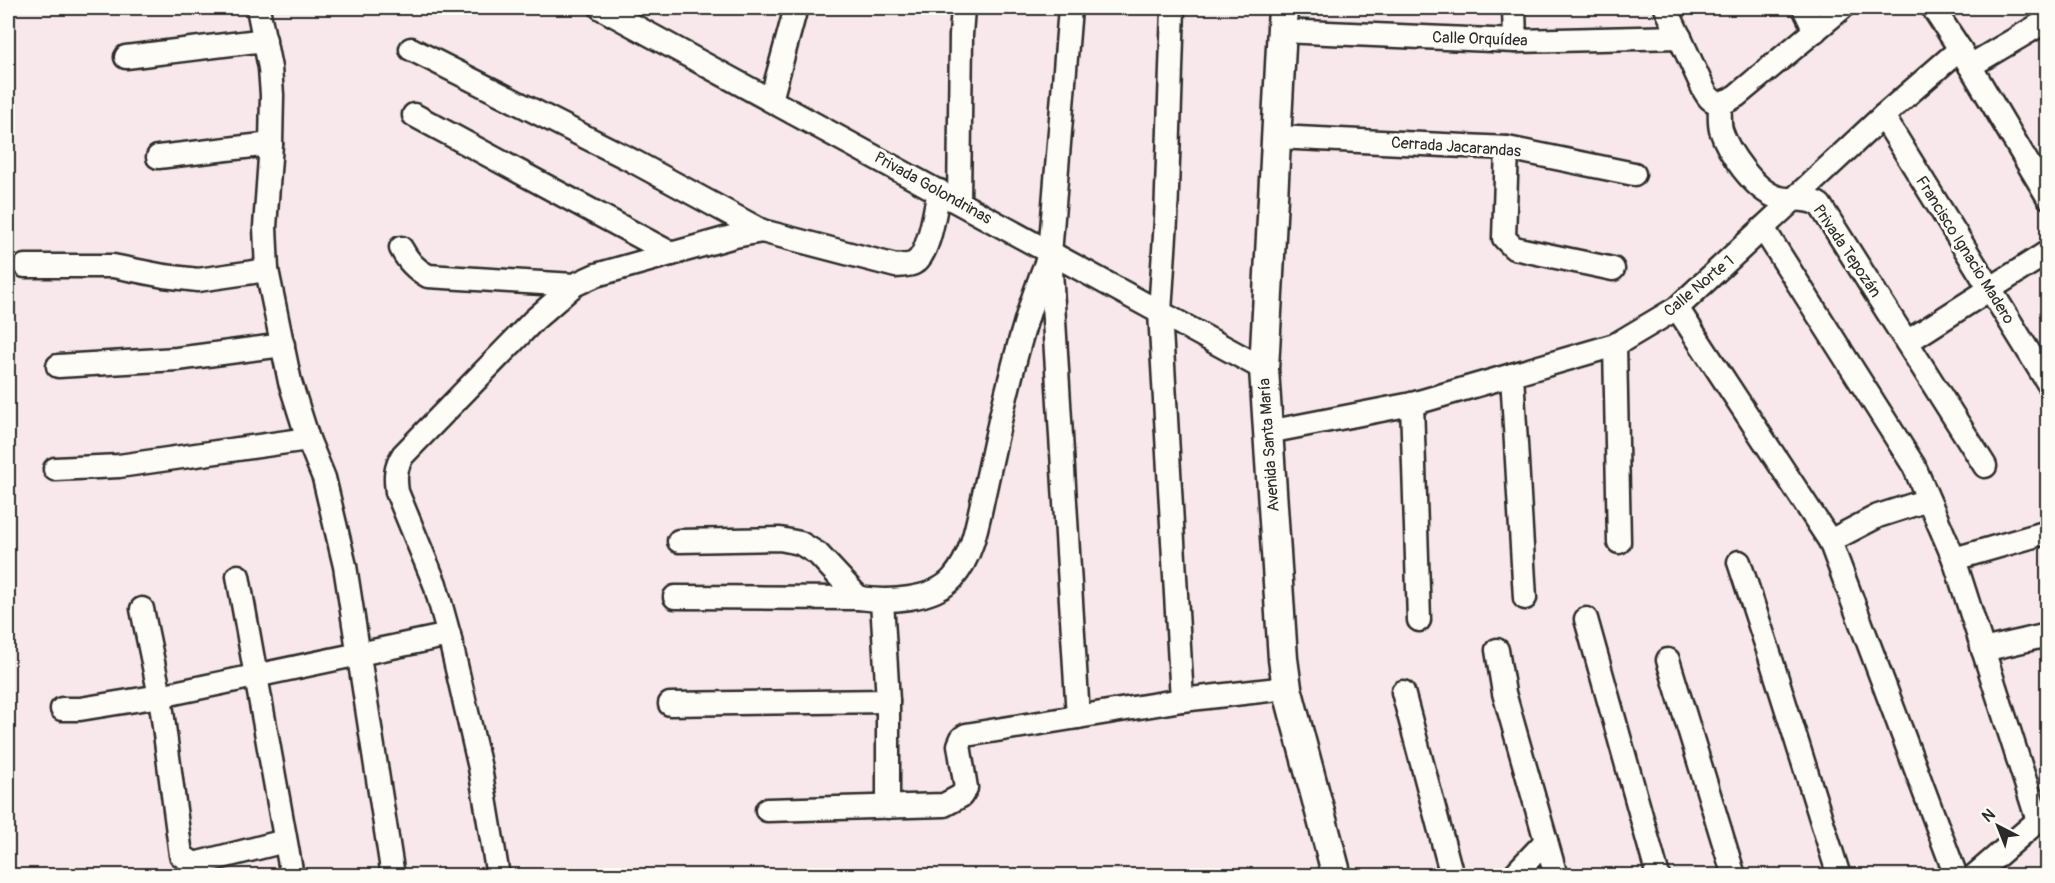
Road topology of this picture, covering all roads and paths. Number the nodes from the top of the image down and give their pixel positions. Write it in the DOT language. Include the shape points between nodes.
graph roads {
  1 [pos="258,8"];
  2 [pos="601,8"];
  3 [pos="795,8"];
  4 [pos="963,8"];
  5 [pos="1070,8"];
  6 [pos="1173,8"];
  7 [pos="1514,8"];
  8 [pos="1666,8"];
  9 [pos="1804,8"];
  10 [pos="1842,8"];
  11 [pos="1933,8"];
  12 [pos="1282,19"];
  13 [pos="2048,20"];
  14 [pos="1815,31"];
  15 [pos="1680,37"];
  16 [pos="265,40"];
  17 [pos="1515,41"];
  18 [pos="411,49"];
  19 [pos="126,57"];
  20 [pos="1965,57"];
  21 [pos="771,100"];
  22 [pos="1720,103"];
  23 [pos="414,115"];
  24 [pos="1882,116"];
  25 [pos="1276,137"];
  26 [pos="271,144"];
  27 [pos="1507,148"];
  28 [pos="158,157"];
  29 [pos="1634,174"];
  30 [pos="939,191"];
  31 [pos="2048,197"];
  32 [pos="1796,198"];
  33 [pos="959,202"];
  34 [pos="1763,228"];
  35 [pos="762,231"];
  36 [pos="401,248"];
  37 [pos="2048,252"];
  38 [pos="672,254"];
  39 [pos="1050,254"];
  40 [pos="25,266"];
  41 [pos="1613,269"];
  42 [pos="267,270"];
  43 [pos="574,285"];
  44 [pos="1989,289"];
  45 [pos="1677,308"];
  46 [pos="1160,312"];
  47 [pos="1907,342"];
  48 [pos="283,345"];
  49 [pos="1616,345"];
  50 [pos="58,366"];
  51 [pos="1264,369"];
  52 [pos="1512,375"];
  53 [pos="2048,383"];
  54 [pos="1412,404"];
  55 [pos="1268,432"];
  56 [pos="308,439"];
  57 [pos="1985,466"];
  58 [pos="55,469"];
  59 [pos="1928,500"];
  60 [pos="2048,532"];
  61 [pos="679,541"];
  62 [pos="1830,541"];
  63 [pos="1619,542"];
  64 [pos="1954,559"];
  65 [pos="1739,562"];
  66 [pos="238,576"];
  67 [pos="675,597"];
  68 [pos="859,598"];
  69 [pos="1525,598"];
  70 [pos="882,601"];
  71 [pos="142,609"];
  72 [pos="1586,619"];
  73 [pos="1419,620"];
  74 [pos="449,635"];
  75 [pos="2048,635"];
  76 [pos="1497,650"];
  77 [pos="1983,650"];
  78 [pos="359,654"];
  79 [pos="1668,660"];
  80 [pos="256,677"];
  81 [pos="1287,688"];
  82 [pos="1404,692"];
  83 [pos="160,696"];
  84 [pos="1182,700"];
  85 [pos="888,701"];
  86 [pos="670,704"];
  87 [pos="62,709"];
  88 [pos="1078,717"];
  89 [pos="888,807"];
  90 [pos="767,810"];
  91 [pos="2043,817"];
  92 [pos="285,841"];
  93 [pos="1546,842"];
  94 [pos="292,876"];
  95 [pos="393,876"];
  96 [pos="498,876"];
  97 [pos="1337,876"];
  98 [pos="1452,876"];
  99 [pos="1513,876"];
  100 [pos="1556,876"];
  101 [pos="1658,876"];
  102 [pos="1734,876"];
  103 [pos="1839,876"];
  104 [pos="1956,876"];
  105 [pos="1974,876"];
  1 -- 16 [label="street"];
  2 -- 21 [label="street, Privada Golondrinas"];
  3 -- 21 [label="street"];
  4 -- 33 [label="street"];
  5 -- 39 [label="street"];
  6 -- 46 [label="street"];
  7 -- 17 [label="street"];
  8 -- 15 [label="street"];
  9 -- 14 [label="street"];
  10 -- 14 [label="street"];
  11 -- 20 [label="street"];
  12 -- 17 [label="street, Calle Orquídea"];
  12 -- 25 [label="main road, Avenida Santa María"];
  13 -- 20 [label="street, Calle Norte 1"];
  14 -- 22 [label="street" via="1736,96"];
  15 -- 17 [label="street, Calle Orquídea"];
  15 -- 22 [label="street" via="1708,98"];
  16 -- 19 [label="street"];
  16 -- 26 [label="street" via="272,95"];
  18 -- 35 [label="street"];
  20 -- 24 [label="street, Calle Norte 1"];
  20 -- 31 [label="street"];
  21 -- 30 [label="street, Privada Golondrinas"];
  22 -- 32 [label="street, Privada Tepozán" via="1720,128 1741,167 1774,196"];
  23 -- 38 [label="street"];
  24 -- 32 [label="street, Calle Norte 1"];
  24 -- 44 [label="street, Francisco Ignacio Madero"];
  25 -- 27 [label="street, Cerrada Jacarandas"];
  25 -- 51 [label="main road, Avenida Santa María"];
  26 -- 28 [label="street"];
  26 -- 42 [label="street" via="265,227"];
  27 -- 29 [label="street, Cerrada Jacarandas"];
  27 -- 41 [label="street" via="1507,244"];
  30 -- 33 [label="street, Privada Golondrinas"];
  30 -- 35 [label="street" via="921,258 907,265 896,266"];
  32 -- 34 [label="street, Calle Norte 1"];
  32 -- 47 [label="street, Privada Tepozán" via="1820,205"];
  33 -- 39 [label="street, Privada Golondrinas"];
  34 -- 45 [label="street, Calle Norte 1"];
  34 -- 59 [label="street" via="1914,466"];
  35 -- 38 [label="street"];
  36 -- 43 [label="street" via="407,260 428,276"];
  37 -- 44 [label="street"];
  38 -- 43 [label="street"];
  39 -- 46 [label="street, Privada Golondrinas"];
  39 -- 70 [label="street" via="1034,292 1006,394 975,534 965,560 952,580 932,592"];
  39 -- 88 [label="street"];
  40 -- 42 [label="street" via="113,266 198,279"];
  42 -- 48 [label="street"];
  43 -- 74 [label="street" via="428,427 397,466 397,492 435,584"];
  44 -- 47 [label="street"];
  44 -- 53 [label="street, Francisco Ignacio Madero"];
  45 -- 49 [label="street, Calle Norte 1"];
  45 -- 62 [label="street"];
  46 -- 51 [label="street, Privada Golondrinas"];
  46 -- 84 [label="street"];
  47 -- 57 [label="street, Privada Tepozán"];
  48 -- 50 [label="street" via="177,359"];
  48 -- 56 [label="street"];
  49 -- 52 [label="street, Calle Norte 1"];
  49 -- 63 [label="street"];
  51 -- 55 [label="main road, Avenida Santa María"];
  52 -- 54 [label="street, Calle Norte 1"];
  52 -- 69 [label="street"];
  54 -- 55 [label="street, Calle Norte 1"];
  54 -- 73 [label="street"];
  55 -- 81 [label="main road, Avenida Santa María"];
  56 -- 58 [label="street" via="119,466"];
  56 -- 78 [label="street" via="324,478 345,566"];
  59 -- 62 [label="street" via="1878,516"];
  59 -- 64 [label="street"];
  60 -- 64 [label="street"];
  61 -- 68 [label="street" via="780,539 800,543 818,554"];
  62 -- 104 [label="street"];
  64 -- 77 [label="street"];
  65 -- 103 [label="street"];
  66 -- 80 [label="street"];
  67 -- 68 [label="street"];
  68 -- 70 [label="street"];
  70 -- 85 [label="street"];
  71 -- 83 [label="street"];
  72 -- 101 [label="street"];
  74 -- 78 [label="street"];
  74 -- 96 [label="street" via="480,768"];
  75 -- 77 [label="street"];
  76 -- 93 [label="street" via="1504,693"];
  77 -- 91 [label="street"];
  78 -- 80 [label="street"];
  78 -- 95 [label="street"];
  79 -- 102 [label="street"];
  80 -- 83 [label="street"];
  80 -- 92 [label="street"];
  81 -- 84 [label="street"];
  81 -- 97 [label="main road, Avenida Santa María"];
  82 -- 98 [label="street"];
  83 -- 87 [label="street"];
  83 -- 92 [label="street" via="181,855 194,864"];
  84 -- 88 [label="street"];
  85 -- 86 [label="street"];
  85 -- 89 [label="street"];
  88 -- 89 [label="street" via="966,735 959,745 966,788 961,796 944,805"];
  89 -- 90 [label="street"];
  91 -- 105 [label="street"];
  92 -- 94 [label="street"];
  93 -- 99 [label="street"];
  93 -- 100 [label="street"];
}
